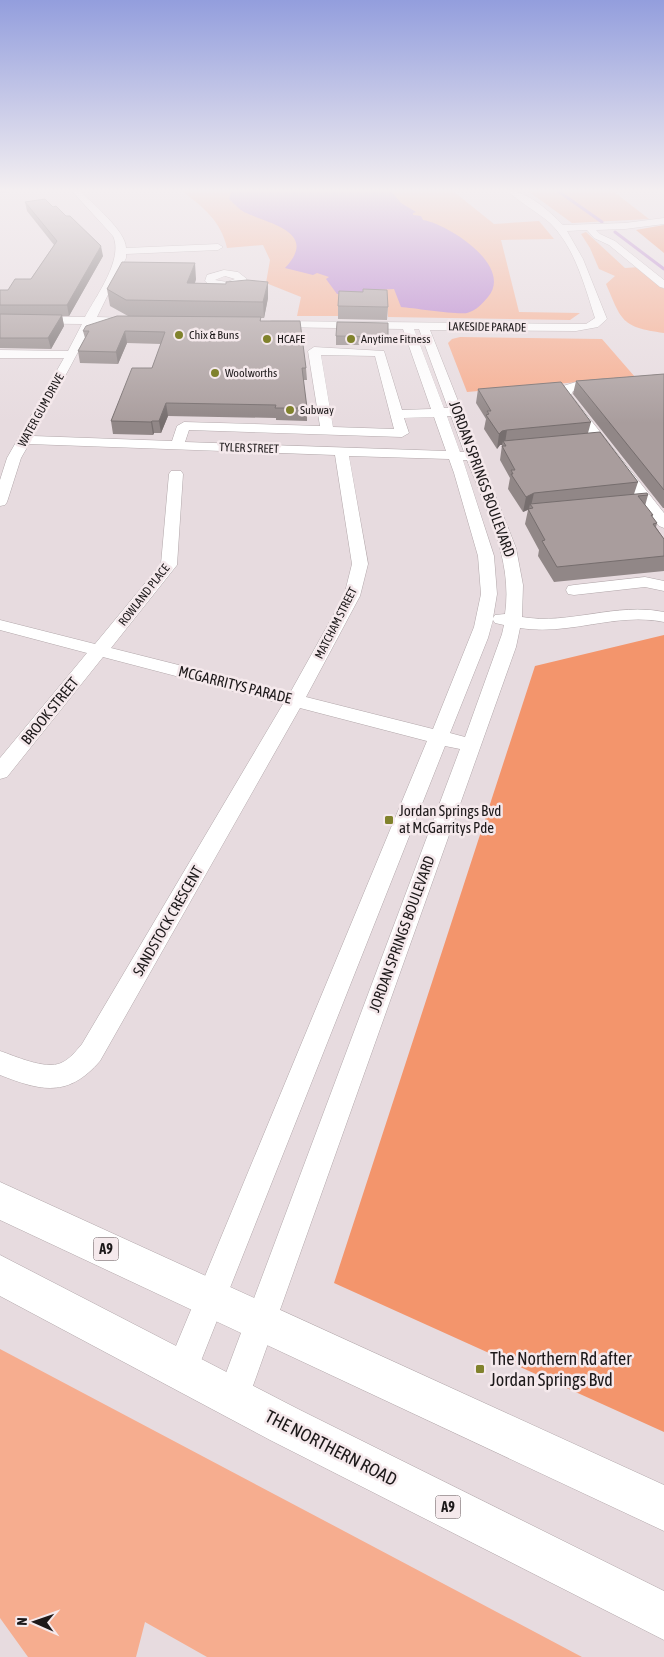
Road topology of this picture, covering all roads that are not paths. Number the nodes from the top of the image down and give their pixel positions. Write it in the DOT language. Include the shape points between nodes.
graph roads {
  1 [pos="116,268"];
  2 [pos="581,268"];
  3 [pos="643,268"];
  4 [pos="664,285"];
  5 [pos="0,320"];
  6 [pos="89,321"];
  7 [pos="144,322"];
  8 [pos="259,323"];
  9 [pos="407,326"];
  10 [pos="423,326"];
  11 [pos="0,354"];
  12 [pos="72,355"];
  13 [pos="617,382"];
  14 [pos="550,389"];
  15 [pos="566,391"];
  16 [pos="456,409"];
  17 [pos="438,410"];
  18 [pos="396,411"];
  19 [pos="327,430"];
  20 [pos="25,440"];
  21 [pos="600,441"];
  22 [pos="581,443"];
  23 [pos="177,445"];
  24 [pos="341,451"];
  25 [pos="464,456"];
  26 [pos="176,474"];
  27 [pos="3,482"];
  28 [pos="647,501"];
  29 [pos="0,502"];
  30 [pos="628,504"];
  31 [pos="664,523"];
  32 [pos="664,586"];
  33 [pos="574,590"];
  34 [pos="663,611"];
  35 [pos="486,616"];
  36 [pos="514,621"];
  37 [pos="0,625"];
  38 [pos="100,650"];
  39 [pos="295,700"];
  40 [pos="439,737"];
  41 [pos="470,745"];
  42 [pos="0,772"];
  43 [pos="0,1063"];
  44 [pos="0,1201"];
  45 [pos="0,1275"];
  46 [pos="212,1298"];
  47 [pos="261,1321"];
  48 [pos="182,1370"];
  49 [pos="233,1397"];
  50 [pos="664,1508"];
  51 [pos="664,1616"];
  1 -- 6 [label="street, WATER GUM DRIVE"];
  2 -- 10 [label="street, LAKESIDE PARADE" via="601,319 597,323 581,328"];
  3 -- 4 [label="street"];
  5 -- 6 [label="street"];
  6 -- 7 [label="street"];
  6 -- 12 [label="street, WATER GUM DRIVE"];
  8 -- 9 [label="street, LAKESIDE PARADE"];
  9 -- 10 [label="street, LAKESIDE PARADE"];
  9 -- 17 [label="street, JORDAN SPRINGS BOULEVARD"];
  10 -- 16 [label="street, JORDAN SPRINGS BOULEVARD"];
  11 -- 12 [label="street"];
  12 -- 20 [label="street, WATER GUM DRIVE"];
  13 -- 15 [label="street" via="576,386"];
  14 -- 15 [label="street"];
  15 -- 21 [label="street" via="566,397"];
  16 -- 17 [label="street"];
  16 -- 25 [label="street, JORDAN SPRINGS BOULEVARD"];
  17 -- 18 [label="street"];
  17 -- 25 [label="street, JORDAN SPRINGS BOULEVARD"];
  18 -- 19 [label="street" via="402,433"];
  18 -- 19 [label="street" via="380,352 314,351"];
  19 -- 23 [label="street" via="184,426"];
  20 -- 23 [label="street, TYLER STREET"];
  20 -- 27 [label="street, WATER GUM DRIVE"];
  21 -- 22 [label="street"];
  21 -- 28 [label="street"];
  23 -- 24 [label="street, TYLER STREET"];
  24 -- 25 [label="street, TYLER STREET"];
  24 -- 39 [label="street, MATCHAM STREET" via="358,550 358,575 348,606"];
  25 -- 35 [label="street, JORDAN SPRINGS BOULEVARD" via="486,556 490,588"];
  25 -- 36 [label="street, JORDAN SPRINGS BOULEVARD" via="512,563 516,590"];
  26 -- 38 [label="street, ROWLAND PLACE" via="169,565"];
  27 -- 29 [label="street, WATER GUM DRIVE"];
  28 -- 30 [label="street"];
  28 -- 31 [label="street"];
  32 -- 33 [label="street" via="645,582"];
  34 -- 36 [label="street" via="552,626"];
  35 -- 36 [label="street"];
  35 -- 40 [label="street, JORDAN SPRINGS BOULEVARD"];
  36 -- 41 [label="street, JORDAN SPRINGS BOULEVARD"];
  37 -- 38 [label="street, MCGARRITYS PARADE"];
  38 -- 39 [label="street, MCGARRITYS PARADE"];
  38 -- 42 [label="street, BROOK STREET"];
  39 -- 40 [label="street, MCGARRITYS PARADE"];
  39 -- 43 [label="street, SANDSTOCK CRESCENT" via="84,1062 74,1070 50,1078 27,1074"];
  40 -- 41 [label="street, MCGARRITYS PARADE"];
  40 -- 46 [label="street, JORDAN SPRINGS BOULEVARD"];
  41 -- 47 [label="street, JORDAN SPRINGS BOULEVARD"];
  44 -- 46 [label="highway, A9"];
  45 -- 48 [label="highway, THE NORTHERN ROAD / A9"];
  46 -- 47 [label="highway, A9"];
  46 -- 48 [label="street, JORDAN SPRINGS BOULEVARD"];
  47 -- 49 [label="street, JORDAN SPRINGS BOULEVARD"];
  47 -- 50 [label="highway, A9"];
  48 -- 49 [label="highway, THE NORTHERN ROAD / A9"];
  49 -- 51 [label="highway, THE NORTHERN ROAD / A9"];
}
